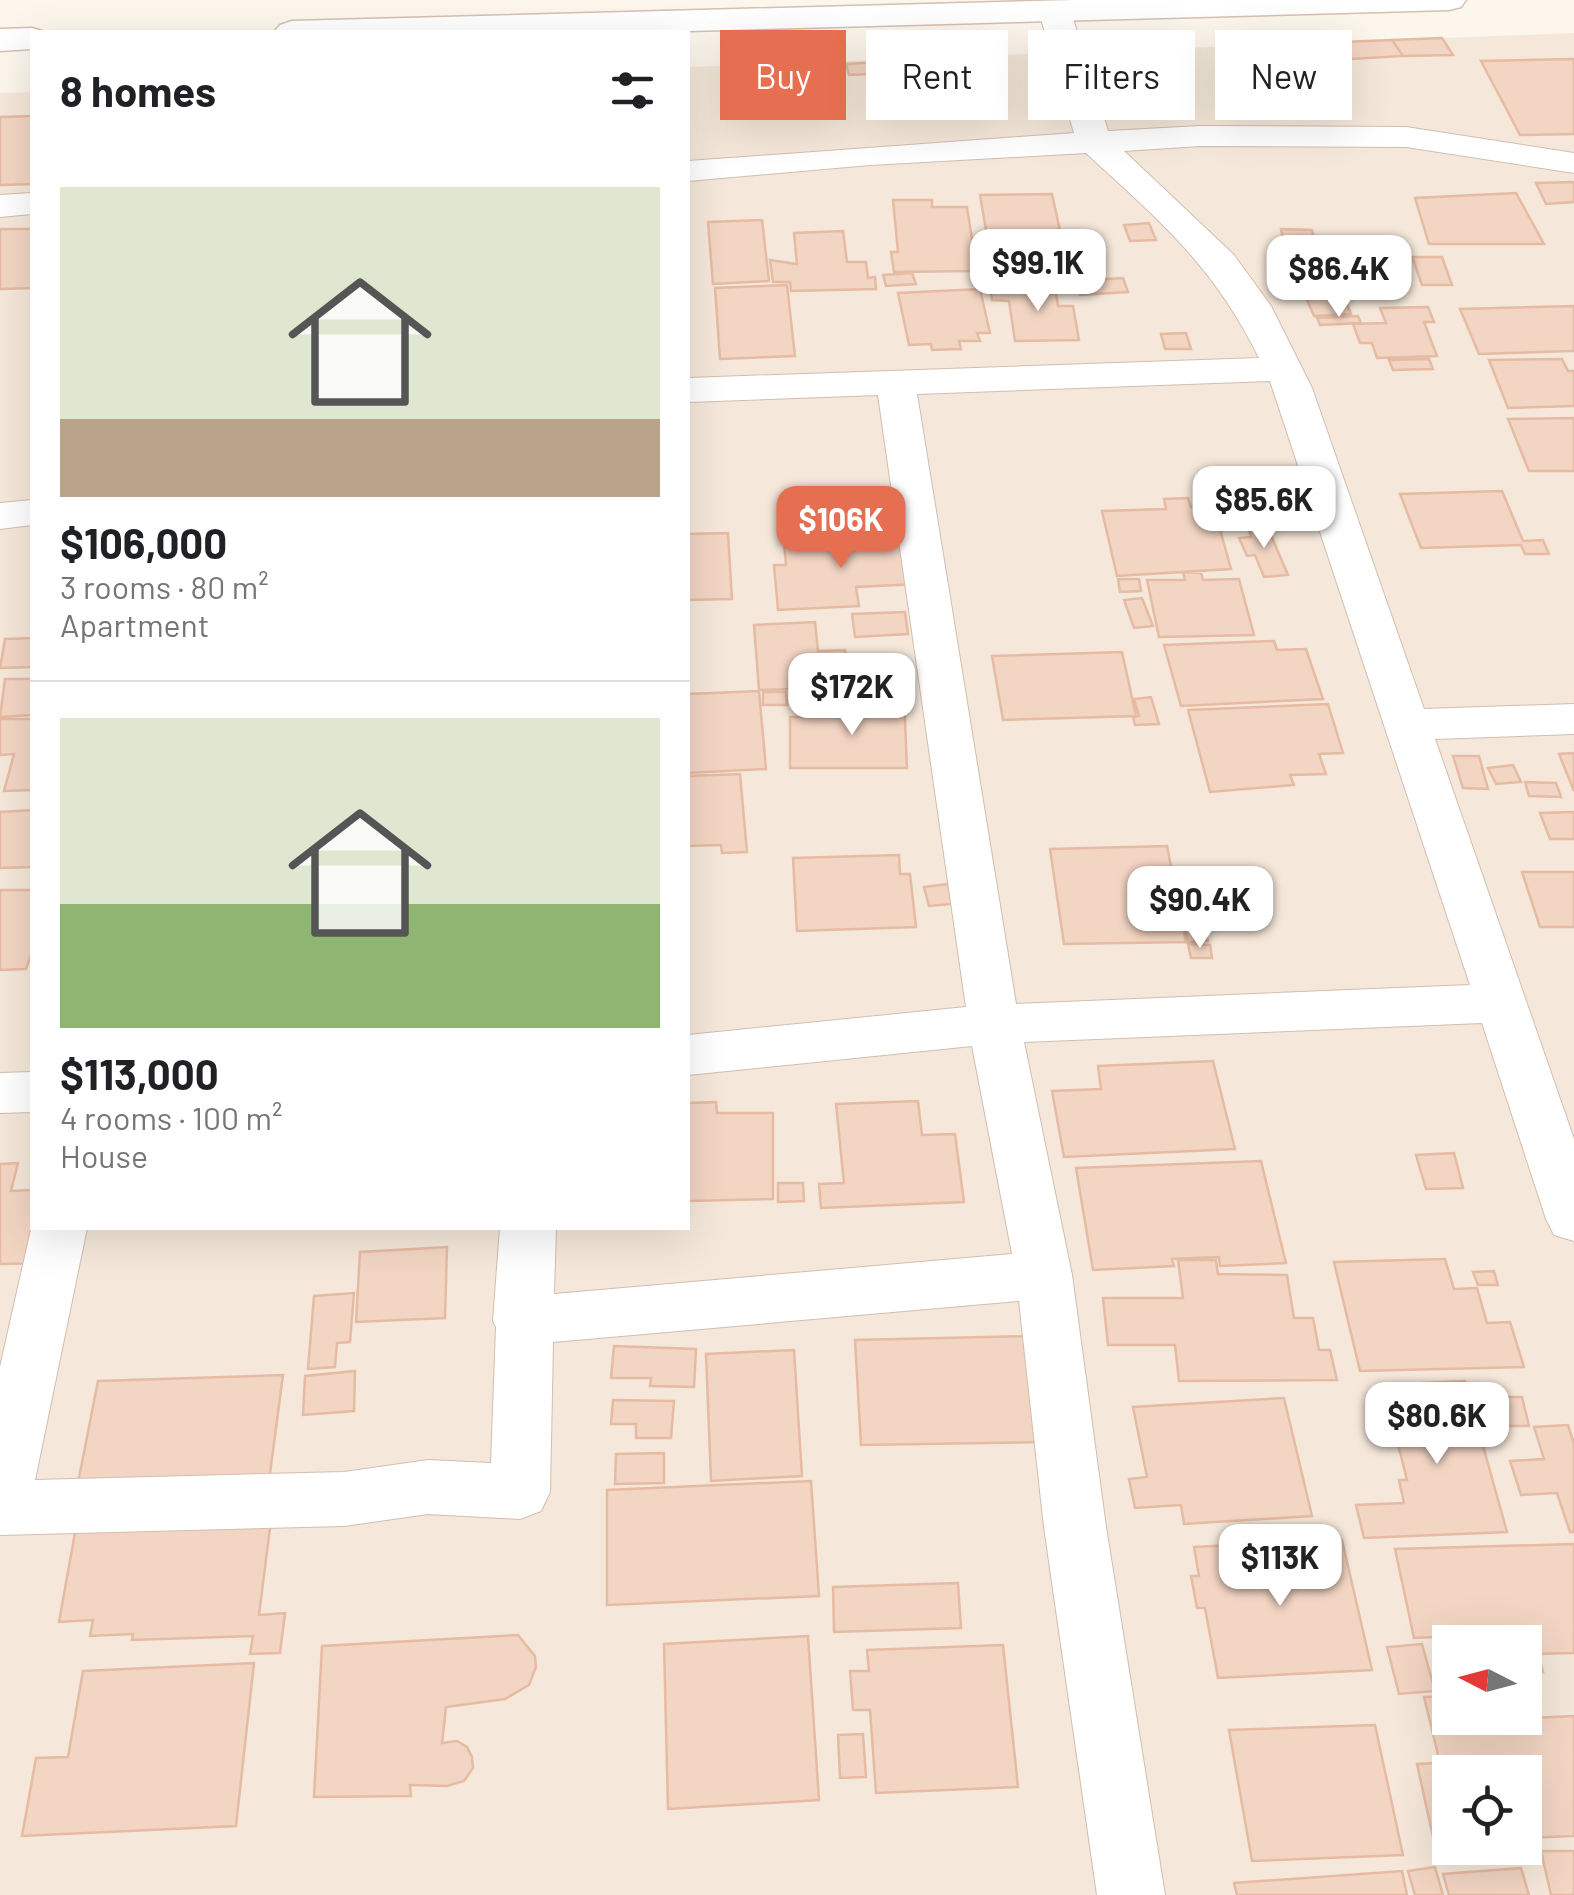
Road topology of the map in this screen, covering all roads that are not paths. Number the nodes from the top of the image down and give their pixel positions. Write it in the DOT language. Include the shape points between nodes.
graph roads {
  1 [pos="713,0"];
  2 [pos="844,0"];
  3 [pos="1449,0"];
  4 [pos="1055,12"];
  5 [pos="922,16"];
  6 [pos="635,23"];
  7 [pos="589,29"];
  8 [pos="490,30"];
  9 [pos="30,39"];
  10 [pos="0,40"];
  11 [pos="1094,142"];
  12 [pos="1574,163"];
  13 [pos="690,171"];
  14 [pos="30,204"];
  15 [pos="0,206"];
  16 [pos="1285,369"];
  17 [pos="896,383"];
  18 [pos="690,390"];
  19 [pos="30,513"];
  20 [pos="0,516"];
  21 [pos="1574,719"];
  22 [pos="1406,725"];
  23 [pos="1502,1002"];
  24 [pos="994,1024"];
  25 [pos="690,1055"];
  26 [pos="30,1092"];
  27 [pos="0,1094"];
  28 [pos="1574,1218"];
  29 [pos="59,1230"];
  30 [pos="528,1230"];
  31 [pos="1044,1275"];
  32 [pos="522,1321"];
  33 [pos="0,1505"];
  34 [pos="1132,1895"];
  1 -- 6 [label="street" via="693,13"];
  2 -- 5 [label="street" via="880,13"];
  3 -- 4 [label="street"];
  4 -- 5 [label="street"];
  4 -- 11 [label="street"];
  5 -- 6 [label="street"];
  6 -- 7 [label="street"];
  7 -- 8 [label="street"];
  9 -- 10 [label="street"];
  11 -- 12 [label="street" via="1357,134"];
  11 -- 13 [label="street"];
  11 -- 16 [label="street" via="1222,264"];
  14 -- 15 [label="street"];
  16 -- 17 [label="street"];
  16 -- 22 [label="street"];
  17 -- 18 [label="street"];
  17 -- 24 [label="street"];
  19 -- 20 [label="street"];
  21 -- 22 [label="street"];
  22 -- 23 [label="street"];
  23 -- 24 [label="street"];
  23 -- 28 [label="street"];
  24 -- 25 [label="street"];
  24 -- 31 [label="street"];
  26 -- 27 [label="street"];
  29 -- 33 [label="street"];
  30 -- 32 [label="street"];
  31 -- 32 [label="street"];
  31 -- 34 [label="street"];
  32 -- 33 [label="street" via="520,1492 428,1488 344,1499"];
}
